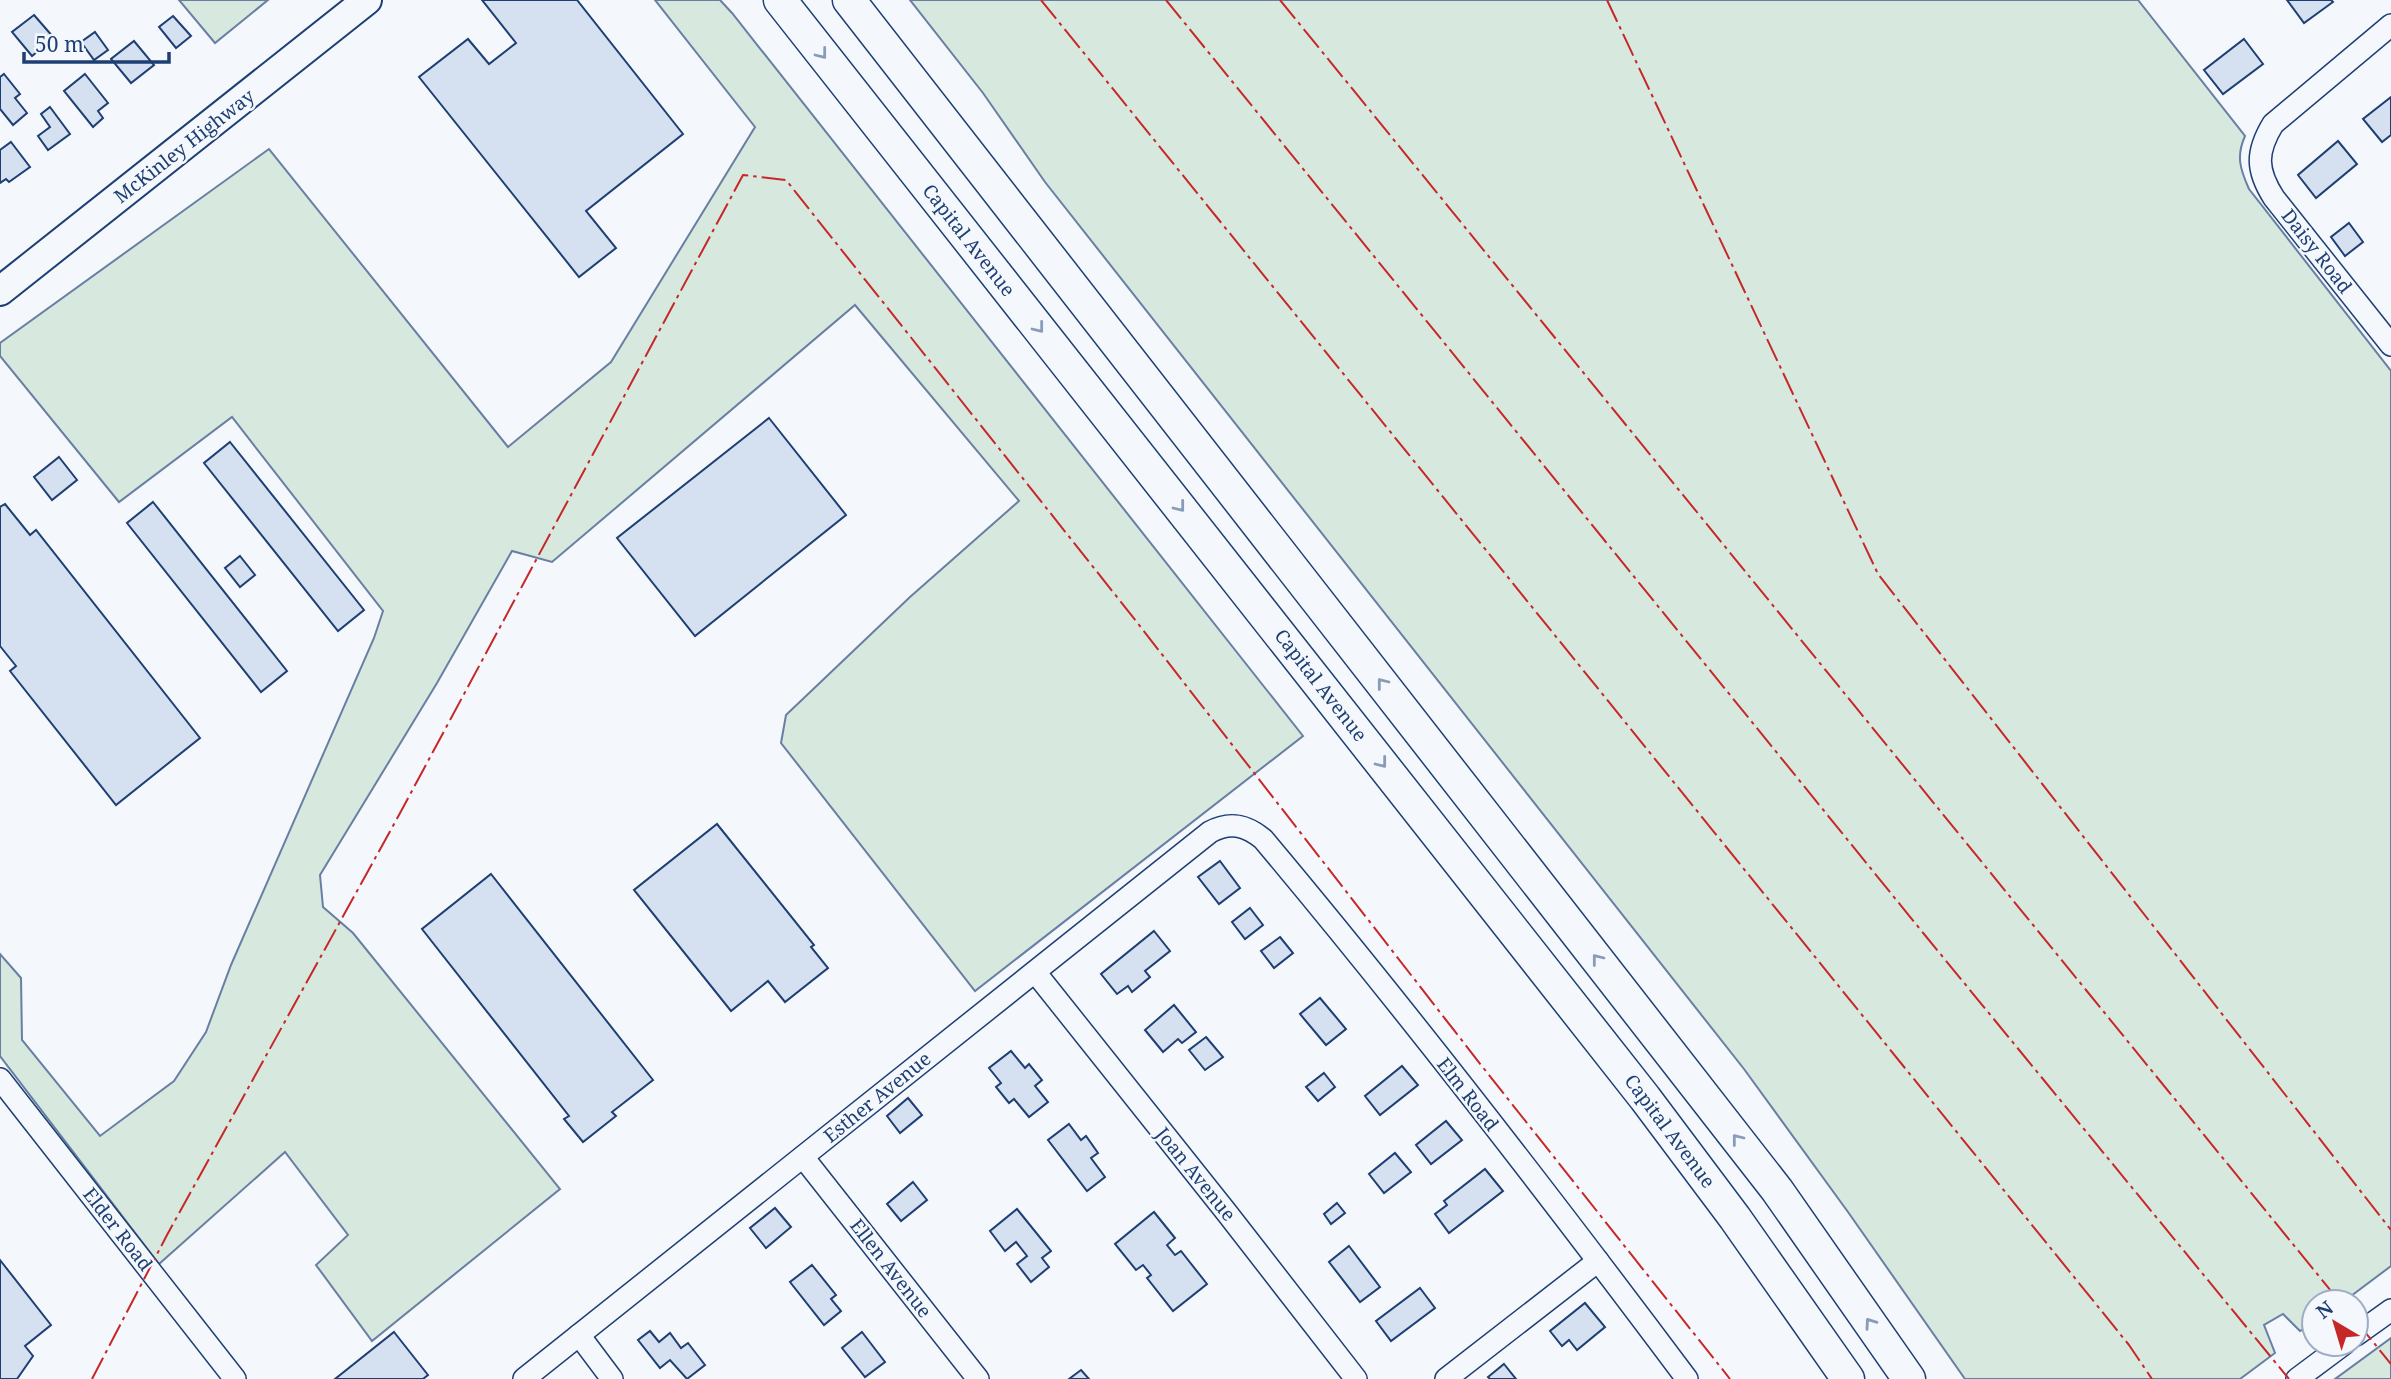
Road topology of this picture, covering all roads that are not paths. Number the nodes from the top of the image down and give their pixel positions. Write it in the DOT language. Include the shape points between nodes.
graph roads {
  1 [pos="368,0"];
  2 [pos="780,0"];
  3 [pos="849,0"];
  4 [pos="2391,25"];
  5 [pos="0,291"];
  6 [pos="2391,345"];
  7 [pos="1235,825"];
  8 [pos="1035,972"];
  9 [pos="0,1079"];
  10 [pos="803,1157"];
  11 [pos="1598,1261"];
  12 [pos="2391,1310"];
  13 [pos="2370,1325"];
  14 [pos="579,1335"];
  15 [pos="2325,1358"];
  16 [pos="235,1379"];
  17 [pos="524,1379"];
  18 [pos="612,1379"];
  19 [pos="978,1379"];
  20 [pos="1356,1379"];
  21 [pos="1446,1379"];
  22 [pos="1687,1379"];
  23 [pos="1848,1379"];
  24 [pos="1909,1379"];
  25 [pos="2297,1379"];
  1 -- 5 [label="main road, McKinley Highway"];
  2 -- 23 [label="highway, Capital Avenue, one-way" via="1645,1098"];
  24 -- 3 [label="highway, one-way" via="1777,1190"];
  4 -- 6 [label="street, Daisy Road" via="2273,124 2260,150 2267,186"];
  7 -- 8 [label="street, Esther Avenue" via="1210,832"];
  7 -- 11 [label="street, Elm Road" via="1251,829 1263,839 1328,916"];
  8 -- 10 [label="street, Esther Avenue"];
  8 -- 20 [label="street, Joan Avenue"];
  9 -- 16 [label="street, Elder Road"];
  10 -- 14 [label="street, Esther Avenue"];
  10 -- 19 [label="street, Ellen Avenue"];
  11 -- 21 [label="street"];
  11 -- 22 [label="street, Elm Road"];
  12 -- 13 [label="street"];
  14 -- 17 [label="street, Esther Avenue"];
  14 -- 18 [label="street"];
  15 -- 25 [label="street"];
}
